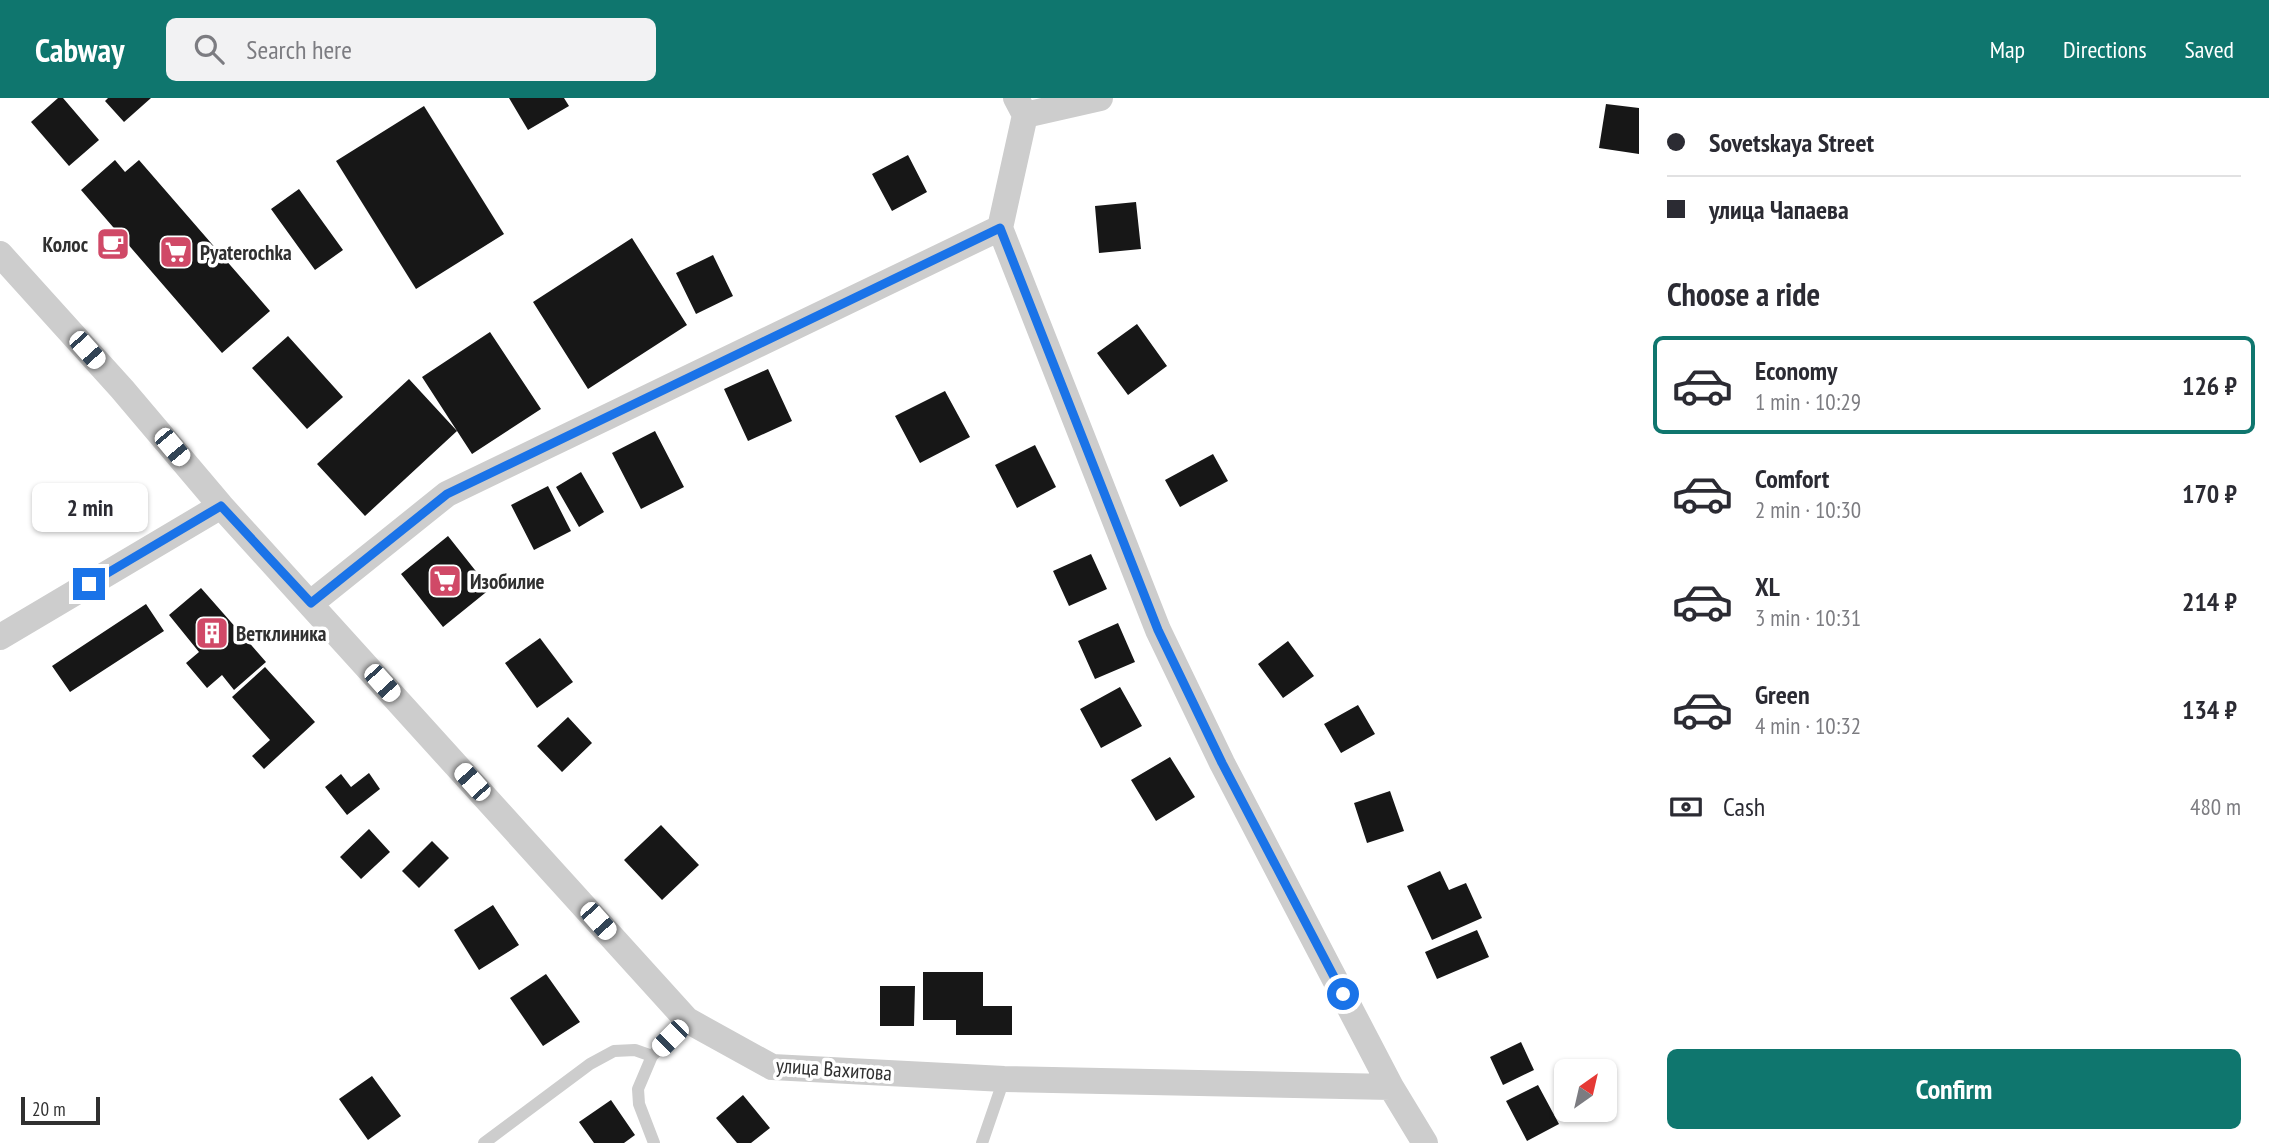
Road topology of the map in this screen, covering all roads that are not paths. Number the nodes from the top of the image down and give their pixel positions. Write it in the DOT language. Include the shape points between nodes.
graph roads {
  1 [pos="1101,98"];
  2 [pos="1020,107"];
  3 [pos="1000,228"];
  4 [pos="0,254"];
  5 [pos="221,506"];
  6 [pos="311,603"];
  7 [pos="0,637"];
  8 [pos="687,1020"];
  9 [pos="652,1056"];
  10 [pos="1004,1079"];
  11 [pos="1391,1087"];
  12 [pos="484,1143"];
  13 [pos="654,1143"];
  14 [pos="982,1143"];
  15 [pos="1424,1143"];
  1 -- 2 [label="street"];
  2 -- 3 [label="street"];
  3 -- 6 [label="street" via="447,494"];
  3 -- 11 [label="street" via="1158,630"];
  4 -- 5 [label="street, улица Вахитова"];
  5 -- 6 [label="street, улица Вахитова"];
  5 -- 7 [label="street"];
  6 -- 8 [label="street, улица Вахитова"];
  8 -- 9 [label="lane"];
  8 -- 10 [label="street, улица Вахитова" via="772,1067"];
  9 -- 12 [label="lane" via="614,1051"];
  9 -- 13 [label="lane" via="638,1089"];
  10 -- 11 [label="street, улица Вахитова"];
  10 -- 14 [label="lane"];
  11 -- 15 [label="street"];
}
